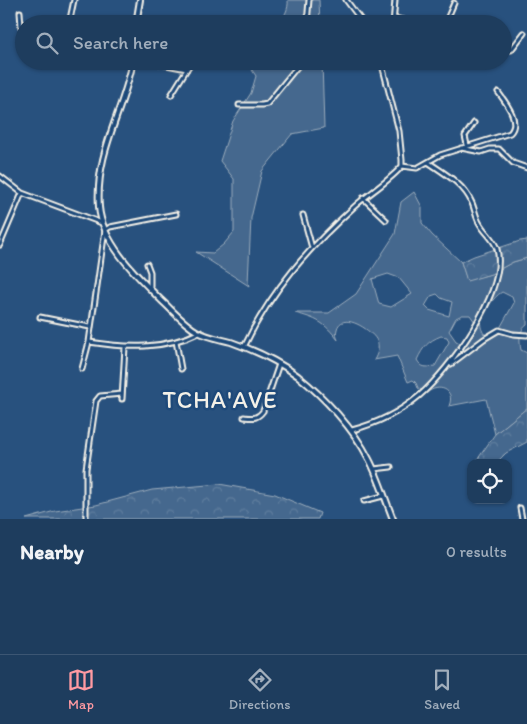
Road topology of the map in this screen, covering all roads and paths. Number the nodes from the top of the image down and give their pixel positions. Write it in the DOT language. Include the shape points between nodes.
graph roads {
  1 [pos="74,0"];
  2 [pos="140,0"];
  3 [pos="309,0"];
  4 [pos="346,0"];
  5 [pos="395,0"];
  6 [pos="454,3"];
  7 [pos="20,12"];
  8 [pos="20,15"];
  9 [pos="71,15"];
  10 [pos="138,15"];
  11 [pos="308,15"];
  12 [pos="357,15"];
  13 [pos="394,15"];
  14 [pos="449,15"];
  15 [pos="524,33"];
  16 [pos="512,49"];
  17 [pos="131,70"];
  18 [pos="186,70"];
  19 [pos="295,70"];
  20 [pos="383,70"];
  21 [pos="498,92"];
  22 [pos="171,95"];
  23 [pos="239,105"];
  24 [pos="474,123"];
  25 [pos="467,145"];
  26 [pos="460,148"];
  27 [pos="428,162"];
  28 [pos="402,166"];
  29 [pos="527,168"];
  30 [pos="0,176"];
  31 [pos="22,194"];
  32 [pos="363,198"];
  33 [pos="176,214"];
  34 [pos="303,214"];
  35 [pos="386,220"];
  36 [pos="102,224"];
  37 [pos="106,230"];
  38 [pos="0,245"];
  39 [pos="312,248"];
  40 [pos="147,264"];
  41 [pos="150,288"];
  42 [pos="40,317"];
  43 [pos="90,327"];
  44 [pos="200,332"];
  45 [pos="527,336"];
  46 [pos="176,341"];
  47 [pos="89,342"];
  48 [pos="125,347"];
  49 [pos="244,347"];
  50 [pos="279,364"];
  51 [pos="448,366"];
  52 [pos="82,369"];
  53 [pos="181,369"];
  54 [pos="122,394"];
  55 [pos="122,399"];
  56 [pos="244,417"];
  57 [pos="352,430"];
  58 [pos="391,467"];
  59 [pos="374,469"];
  60 [pos="383,496"];
  61 [pos="364,501"];
  62 [pos="520,508"];
  63 [pos="86,519"];
  64 [pos="393,519"];
  65 [pos="522,519"];
  1 -- 9 [label="street"];
  2 -- 10 [label="street"];
  3 -- 11 [label="street"];
  4 -- 12 [label="street"];
  5 -- 13 [label="street"];
  6 -- 14 [label="street"];
  7 -- 8 [label="street"];
  15 -- 16 [label="street"];
  17 -- 36 [label="street" via="102,162 99,193"];
  18 -- 22 [label="street"];
  19 -- 23 [label="street" via="267,104"];
  20 -- 28 [label="street" via="398,125"];
  21 -- 25 [label="street" via="514,121 513,130"];
  24 -- 25 [label="street" via="465,136"];
  25 -- 26 [label="street"];
  26 -- 27 [label="street"];
  26 -- 29 [label="street" via="481,152 499,149 513,163"];
  27 -- 28 [label="street" via="417,168"];
  27 -- 51 [label="street" via="464,190 498,256 487,303"];
  28 -- 32 [label="street"];
  30 -- 31 [label="street"];
  31 -- 36 [label="street"];
  31 -- 38 [label="street"];
  32 -- 35 [label="street"];
  32 -- 39 [label="street"];
  33 -- 37 [label="street"];
  34 -- 39 [label="street"];
  36 -- 37 [label="street"];
  37 -- 41 [label="street" via="123,259"];
  37 -- 43 [label="street"];
  39 -- 49 [label="street" via="274,293"];
  40 -- 41 [label="street"];
  41 -- 44 [label="street" via="183,321"];
  42 -- 43 [label="street"];
  43 -- 47 [label="street"];
  44 -- 46 [label="street"];
  44 -- 49 [label="street"];
  45 -- 51 [label="street" via="499,330"];
  46 -- 48 [label="street"];
  46 -- 53 [label="street"];
  47 -- 48 [label="street"];
  47 -- 52 [label="street"];
  48 -- 54 [label="street"];
  49 -- 50 [label="street"];
  50 -- 56 [label="street" via="263,411 256,418"];
  50 -- 57 [label="street" via="305,382"];
  51 -- 57 [label="street" via="404,407"];
  54 -- 55 [label="street"];
  54 -- 63 [label="street" via="100,396 96,401 86,469"];
  57 -- 59 [label="street"];
  58 -- 59 [label="street"];
  59 -- 60 [label="street"];
  60 -- 61 [label="street"];
  60 -- 64 [label="street"];
  62 -- 65 [label="street"];
}
